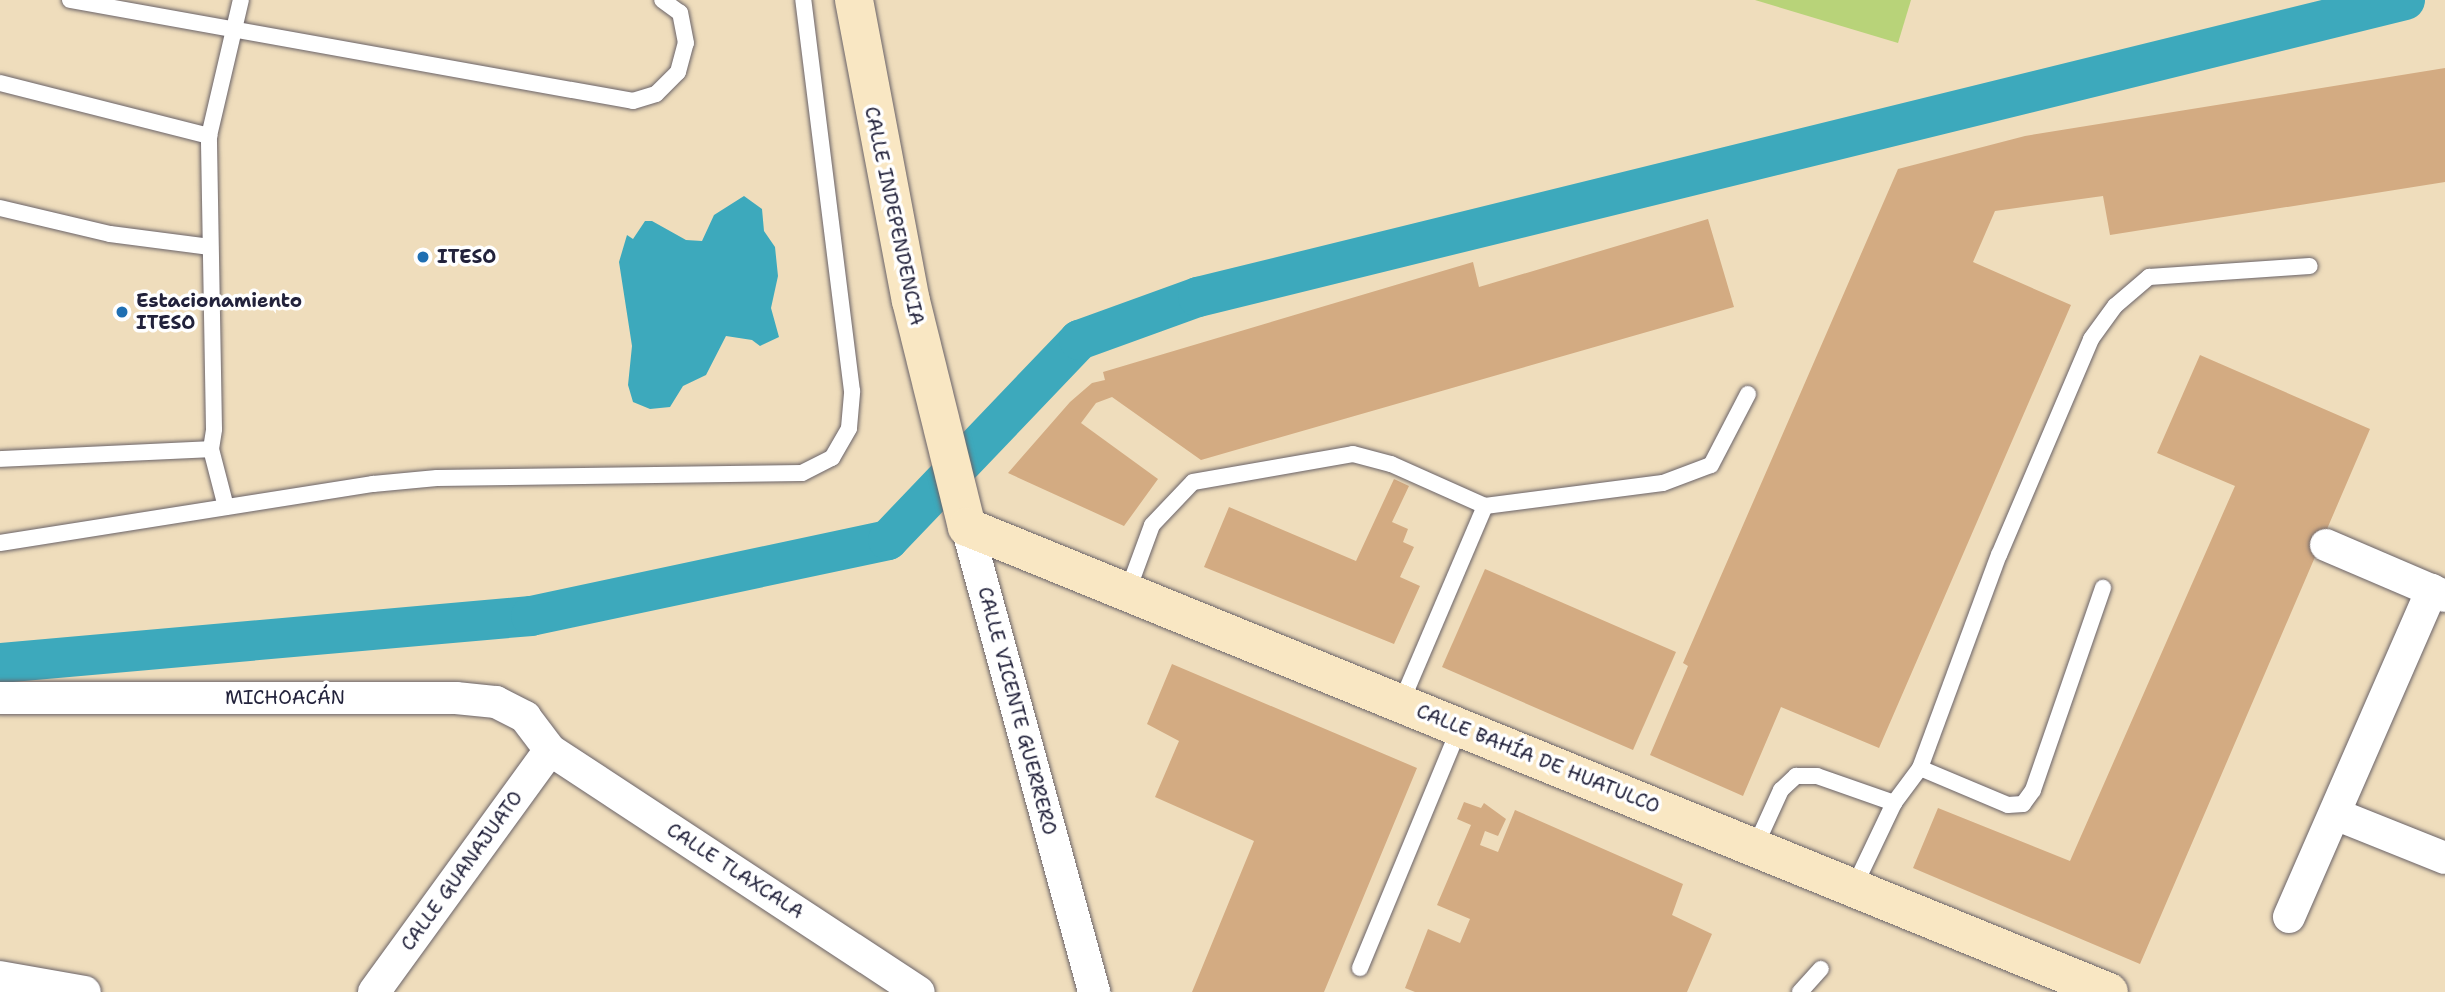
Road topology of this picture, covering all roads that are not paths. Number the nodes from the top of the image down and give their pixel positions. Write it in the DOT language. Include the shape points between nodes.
graph roads {
  1 [pos="70,0"];
  2 [pos="241,0"];
  3 [pos="662,0"];
  4 [pos="803,0"];
  5 [pos="854,0"];
  6 [pos="232,30"];
  7 [pos="0,83"];
  8 [pos="209,136"];
  9 [pos="0,208"];
  10 [pos="210,247"];
  11 [pos="2310,265"];
  12 [pos="1748,394"];
  13 [pos="941,431"];
  14 [pos="211,449"];
  15 [pos="0,459"];
  16 [pos="1485,506"];
  17 [pos="226,508"];
  18 [pos="964,519"];
  19 [pos="0,544"];
  20 [pos="2326,545"];
  21 [pos="2103,588"];
  22 [pos="1127,593"];
  23 [pos="2439,593"];
  24 [pos="0,698"];
  25 [pos="1401,703"];
  26 [pos="1460,727"];
  27 [pos="550,750"];
  28 [pos="1920,768"];
  29 [pos="1894,803"];
  30 [pos="2334,814"];
  31 [pos="1755,847"];
  32 [pos="2445,858"];
  33 [pos="1853,888"];
  34 [pos="2289,917"];
  35 [pos="1360,968"];
  36 [pos="1821,969"];
  37 [pos="0,977"];
  38 [pos="85,992"];
  39 [pos="374,992"];
  40 [pos="919,992"];
  41 [pos="1094,992"];
  42 [pos="1800,992"];
  43 [pos="2109,992"];
  1 -- 6 [label="lane"];
  2 -- 6 [label="lane"];
  3 -- 6 [label="lane" via="680,13 686,43 678,72 656,94 633,101"];
  4 -- 17 [label="lane" via="852,391 849,428 832,458 802,473 437,478 288,495"];
  5 -- 13 [label="street, CALLE INDEPENDENCIA" via="874,117"];
  6 -- 8 [label="lane"];
  7 -- 8 [label="lane"];
  8 -- 10 [label="lane"];
  9 -- 10 [label="lane" via="110,234"];
  10 -- 14 [label="lane" via="215,429"];
  11 -- 28 [label="lane" via="2149,277 2115,306 2091,339 1999,555"];
  12 -- 16 [label="lane" via="1711,465 1663,483"];
  13 -- 18 [label="street, CALLE VICENTE GUERRERO"];
  14 -- 15 [label="lane"];
  14 -- 17 [label="lane"];
  16 -- 22 [label="lane" via="1391,464 1353,454 1193,482 1153,525"];
  16 -- 25 [label="lane"];
  17 -- 19 [label="lane"];
  18 -- 22 [label="street, CALLE BAHÍA DE HUATULCO"];
  18 -- 41 [label="street, CALLE VICENTE GUERRERO"];
  20 -- 23 [label="street"];
  21 -- 28 [label="lane" via="2033,790 2023,804 2008,805"];
  22 -- 25 [label="street, CALLE BAHÍA DE HUATULCO"];
  23 -- 30 [label="street"];
  24 -- 27 [label="street, MICHOACÁN" via="456,698 496,702 526,716"];
  25 -- 26 [label="street, CALLE BAHÍA DE HUATULCO"];
  26 -- 31 [label="street, CALLE BAHÍA DE HUATULCO"];
  26 -- 35 [label="lane"];
  27 -- 39 [label="street, CALLE GUANAJUATO"];
  27 -- 40 [label="street, CALLE TLAXCALA"];
  28 -- 29 [label="lane"];
  29 -- 31 [label="lane" via="1817,776 1796,776 1781,790"];
  29 -- 33 [label="lane"];
  30 -- 32 [label="street"];
  30 -- 34 [label="street"];
  31 -- 33 [label="street, CALLE BAHÍA DE HUATULCO"];
  33 -- 43 [label="street, CALLE BAHÍA DE HUATULCO"];
  36 -- 42 [label="lane"];
  37 -- 38 [label="street"];
}
